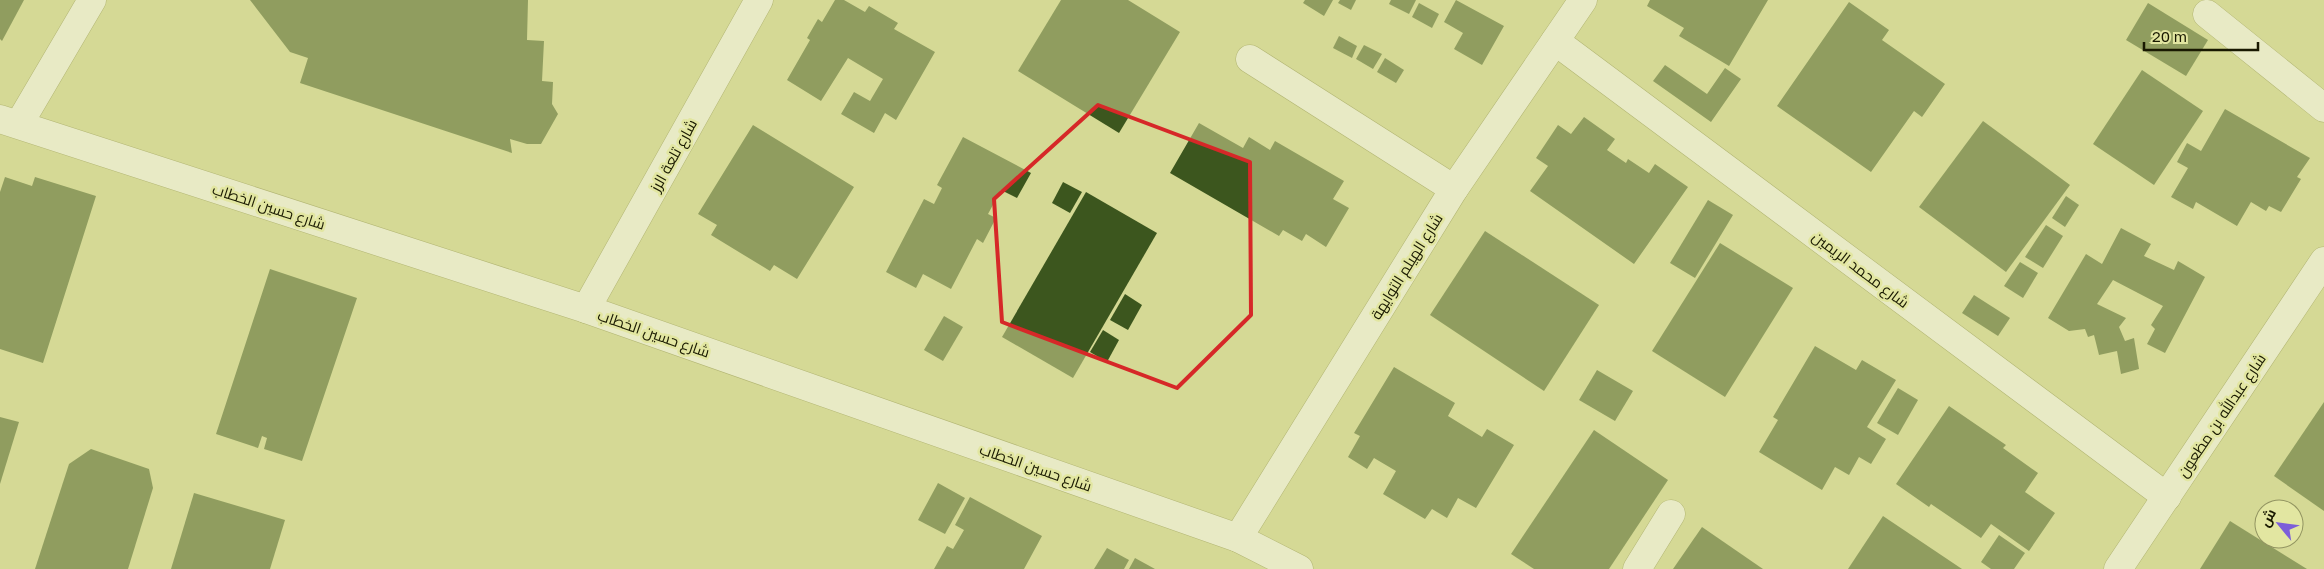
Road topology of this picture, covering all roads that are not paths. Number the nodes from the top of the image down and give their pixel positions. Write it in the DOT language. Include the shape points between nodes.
graph roads {
  1 [pos="92,0"];
  2 [pos="759,0"];
  3 [pos="1583,0"];
  4 [pos="2207,14"];
  5 [pos="1555,41"];
  6 [pos="1250,59"];
  7 [pos="2324,108"];
  8 [pos="10,122"];
  9 [pos="1454,189"];
  10 [pos="2324,261"];
  11 [pos="586,309"];
  12 [pos="2167,497"];
  13 [pos="1670,514"];
  14 [pos="1238,538"];
  15 [pos="1299,569"];
  16 [pos="1637,569"];
  17 [pos="2118,569"];
  1 -- 8 [label="street"];
  2 -- 11 [label="street, شارع تلعة الرز"];
  3 -- 5 [label="street, شارع الهيلم التوايهة"];
  4 -- 7 [label="street"];
  5 -- 9 [label="street, شارع الهيلم التوايهة"];
  5 -- 12 [label="street, شارع محمد الريمين"];
  6 -- 9 [label="street"];
  8 -- 11 [label="street, شارع حسين الخطاب"];
  9 -- 14 [label="street, شارع الهيلم التوايهة"];
  10 -- 12 [label="street, شارع عبدالله بن مظعون"];
  11 -- 14 [label="street, شارع حسين الخطاب"];
  12 -- 17 [label="street, شارع عبدالله بن مظعون"];
  13 -- 16 [label="street"];
  14 -- 15 [label="street, شارع حسين الخطاب"];
}
